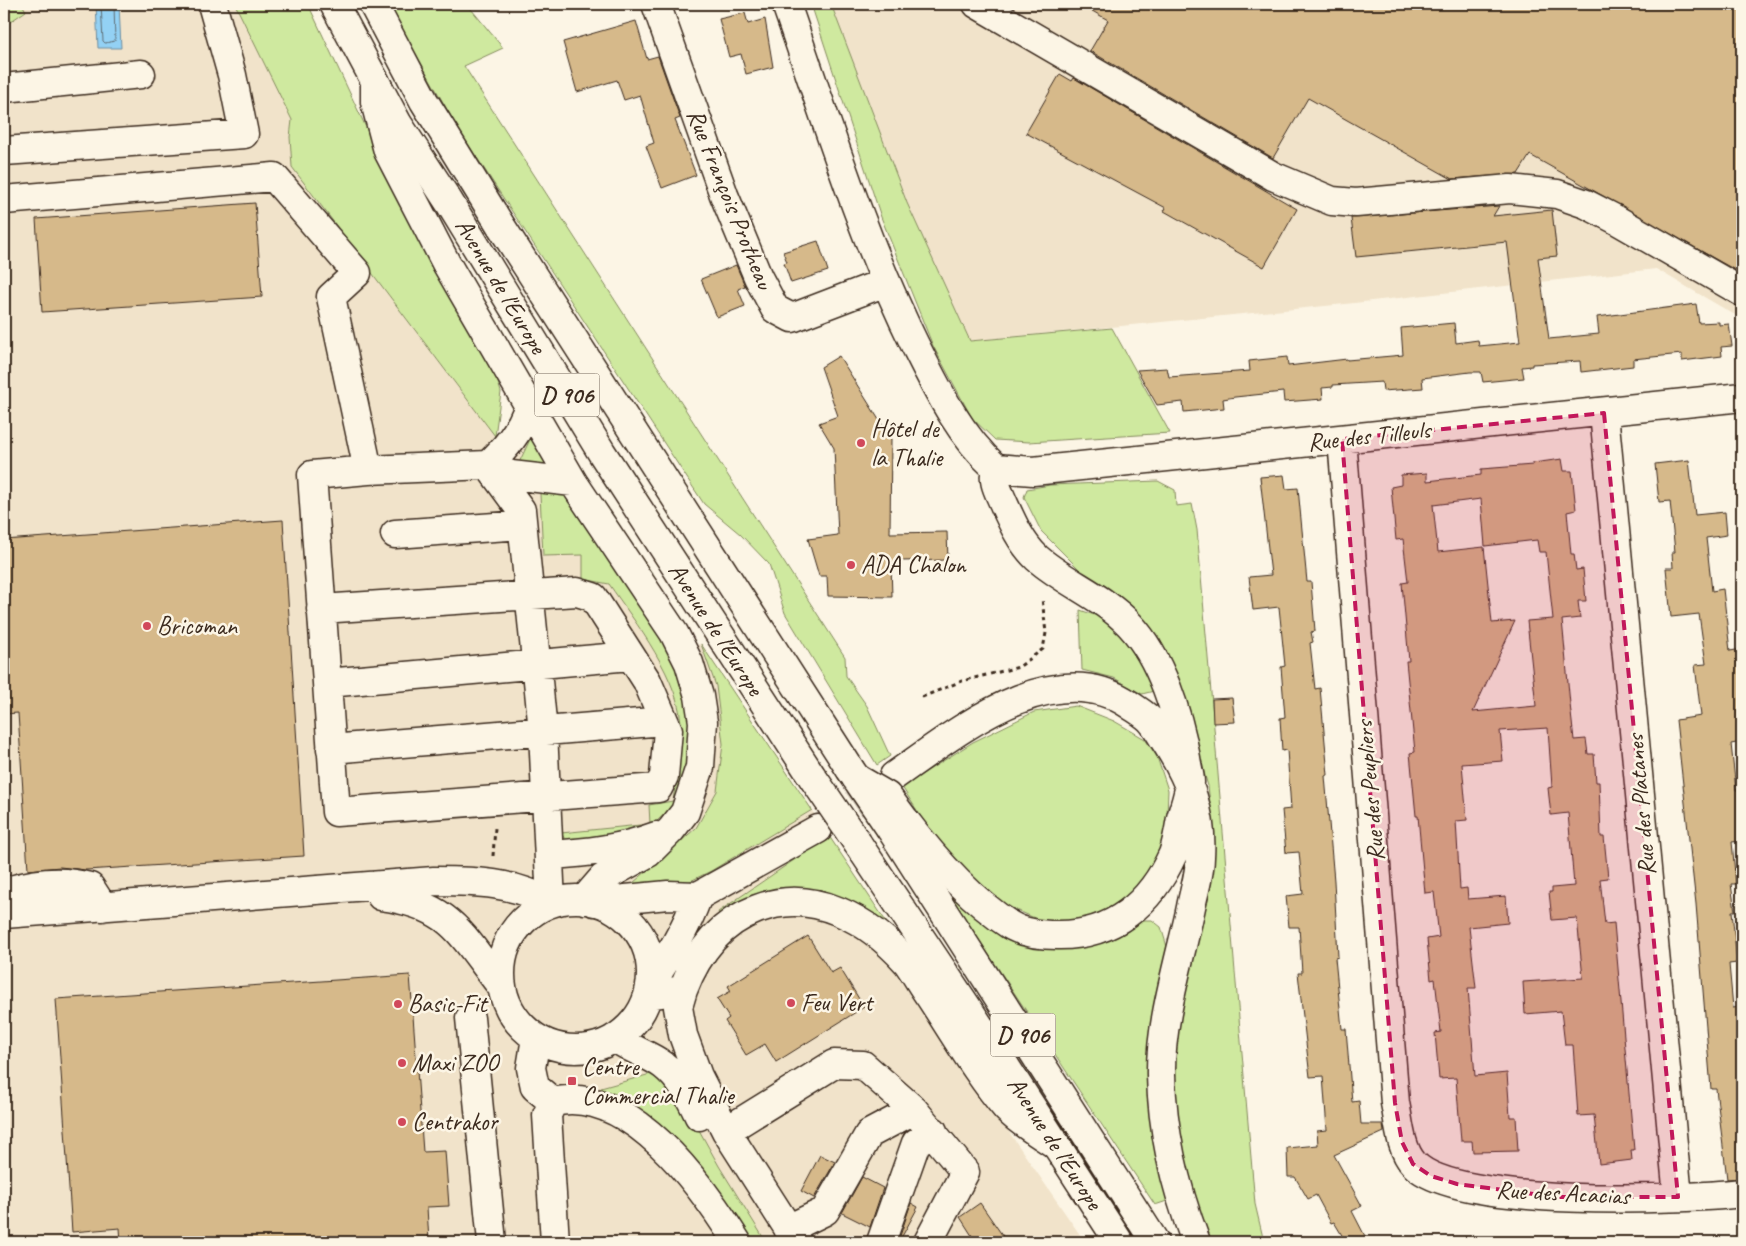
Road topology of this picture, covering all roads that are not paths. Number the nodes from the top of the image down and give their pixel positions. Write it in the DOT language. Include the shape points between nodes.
graph roads {
  1 [pos="212,4"];
  2 [pos="334,4"];
  3 [pos="373,4"];
  4 [pos="656,4"];
  5 [pos="786,4"];
  6 [pos="977,4"];
  7 [pos="141,74"];
  8 [pos="375,80"];
  9 [pos="4,88"];
  10 [pos="4,151"];
  11 [pos="4,200"];
  12 [pos="886,282"];
  13 [pos="1742,292"];
  14 [pos="1742,397"];
  15 [pos="528,408"];
  16 [pos="1604,413"];
  17 [pos="1342,439"];
  18 [pos="488,465"];
  19 [pos="996,468"];
  20 [pos="368,470"];
  21 [pos="573,482"];
  22 [pos="522,525"];
  23 [pos="395,534"];
  24 [pos="530,595"];
  25 [pos="321,608"];
  26 [pos="630,656"];
  27 [pos="536,665"];
  28 [pos="327,683"];
  29 [pos="664,721"];
  30 [pos="543,731"];
  31 [pos="331,749"];
  32 [pos="894,776"];
  33 [pos="1190,783"];
  34 [pos="546,796"];
  35 [pos="897,823"];
  36 [pos="818,829"];
  37 [pos="672,830"];
  38 [pos="549,855"];
  39 [pos="340,890"];
  40 [pos="698,896"];
  41 [pos="589,901"];
  42 [pos="4,902"];
  43 [pos="551,903"];
  44 [pos="103,907"];
  45 [pos="4,914"];
  46 [pos="501,986"];
  47 [pos="649,990"];
  48 [pos="683,990"];
  49 [pos="470,1018"];
  50 [pos="536,1038"];
  51 [pos="615,1038"];
  52 [pos="553,1102"];
  53 [pos="914,1110"];
  54 [pos="726,1131"];
  55 [pos="933,1131"];
  56 [pos="1402,1142"];
  57 [pos="1058,1147"];
  58 [pos="1742,1193"];
  59 [pos="1678,1197"];
  60 [pos="786,1238"];
  61 [pos="492,1242"];
  62 [pos="555,1242"];
  63 [pos="737,1242"];
  64 [pos="881,1242"];
  65 [pos="928,1242"];
  66 [pos="1119,1242"];
  67 [pos="1155,1242"];
  68 [pos="1196,1242"];
  1 -- 10 [label="street" via="244,134"];
  2 -- 8 [label="street, Avenue de l'Europe / D 906"];
  3 -- 35 [label="street, Avenue de l'Europe / D 906, bridge" via="424,102 501,226 853,773"];
  4 -- 12 [label="street, Rue François Protheau" via="724,195 775,309 792,318"];
  5 -- 12 [label="street" via="860,220"];
  6 -- 13 [label="street" via="1273,176 1332,201 1356,203 1510,189 1557,194 1615,219"];
  7 -- 9 [label="street"];
  8 -- 15 [label="street" via="375,102 388,151 446,263"];
  8 -- 57 [label="street, Avenue de l'Europe / D 906, bridge" via="398,124 602,453"];
  11 -- 20 [label="street" via="274,177 357,273 331,298"];
  12 -- 19 [label="street" via="928,370 956,419 973,446"];
  14 -- 16 [label="street, Rue des Tilleuls"];
  15 -- 18 [label="street" via="522,426"];
  15 -- 21 [label="street"];
  16 -- 17 [label="street, Rue des Tilleuls"];
  16 -- 59 [label="street, Rue des Platanes"];
  17 -- 19 [label="street, Rue des Tilleuls" via="1034,470"];
  17 -- 56 [label="street, Rue des Peupliers" via="1395,1103"];
  18 -- 20 [label="street"];
  18 -- 21 [label="street" via="511,475"];
  18 -- 22 [label="street" via="521,510"];
  19 -- 33 [label="street" via="993,478 1006,507 1019,535 1037,558 1093,595 1129,624 1152,655 1180,725"];
  20 -- 25 [label="street" via="312,475"];
  21 -- 37 [label="street" via="674,632 689,663 699,696 703,722 700,767 685,812"];
  22 -- 23 [label="street"];
  22 -- 24 [label="street"];
  24 -- 25 [label="street"];
  24 -- 26 [label="street" via="577,592 593,597"];
  24 -- 27 [label="street"];
  25 -- 28 [label="street"];
  26 -- 27 [label="street"];
  26 -- 29 [label="street" via="647,681"];
  27 -- 28 [label="street"];
  27 -- 30 [label="street"];
  28 -- 31 [label="street"];
  29 -- 30 [label="street"];
  29 -- 34 [label="street" via="668,730 666,757 664,776 658,788"];
  30 -- 31 [label="street"];
  30 -- 34 [label="street"];
  31 -- 34 [label="street" via="336,812"];
  32 -- 33 [label="street" via="998,707 1042,691 1082,687 1117,696 1152,721"];
  33 -- 35 [label="street" via="1174,852 1161,876 1124,918 1098,930 1072,936 1043,935 1011,926 962,886"];
  33 -- 68 [label="street" via="1201,830 1200,860 1167,1018 1161,1074 1166,1132 1176,1187"];
  34 -- 38 [label="street"];
  35 -- 67 [label="street, Avenue de l'Europe / D 906"];
  36 -- 40 [label="street"];
  37 -- 38 [label="street" via="635,844 606,850"];
  37 -- 41 [label="street" via="648,853 603,878"];
  38 -- 43 [label="street"];
  39 -- 43 [label="street" via="467,881 511,886"];
  39 -- 44 [label="street"];
  39 -- 46 [label="street" via="396,898 434,911 458,928"];
  40 -- 41 [label="street"];
  40 -- 47 [label="street" via="675,947"];
  41 -- 43 [label="street" via="568,899"];
  41 -- 47 [label="street" via="611,908 638,932 650,966"];
  42 -- 44 [label="street" via="11,890 30,884 77,883 90,887"];
  43 -- 46 [label="street" via="532,912 517,927 501,965"];
  44 -- 45 [label="street"];
  46 -- 50 [label="street" via="512,1014"];
  47 -- 48 [label="street"];
  47 -- 51 [label="street" via="640,1012"];
  48 -- 54 [label="street" via="678,1007 683,1035 698,1076"];
  48 -- 57 [label="street" via="706,946 724,927 744,914 787,901 811,902 834,908 855,918 884,939 908,964 1008,1110"];
  49 -- 61 [label="street"];
  50 -- 51 [label="street" via="555,1046 576,1049 596,1046"];
  50 -- 52 [label="street" via="531,1068 535,1087"];
  51 -- 60 [label="street" via="662,1065 686,1090 723,1159"];
  52 -- 62 [label="street" via="547,1115"];
  52 -- 63 [label="street" via="568,1099 587,1101 618,1112 649,1135 675,1158"];
  53 -- 54 [label="street" via="863,1065 834,1064"];
  53 -- 55 [label="street"];
  53 -- 60 [label="street" via="869,1134 826,1211"];
  54 -- 60 [label="street"];
  55 -- 64 [label="street" via="916,1143"];
  55 -- 65 [label="street" via="965,1172"];
  56 -- 59 [label="street, Rue des Acacias" via="1413,1164 1431,1176 1457,1184 1513,1194 1557,1197"];
  57 -- 66 [label="street, Avenue de l'Europe / D 906"];
  58 -- 59 [label="street, Rue des Acacias"];
}
